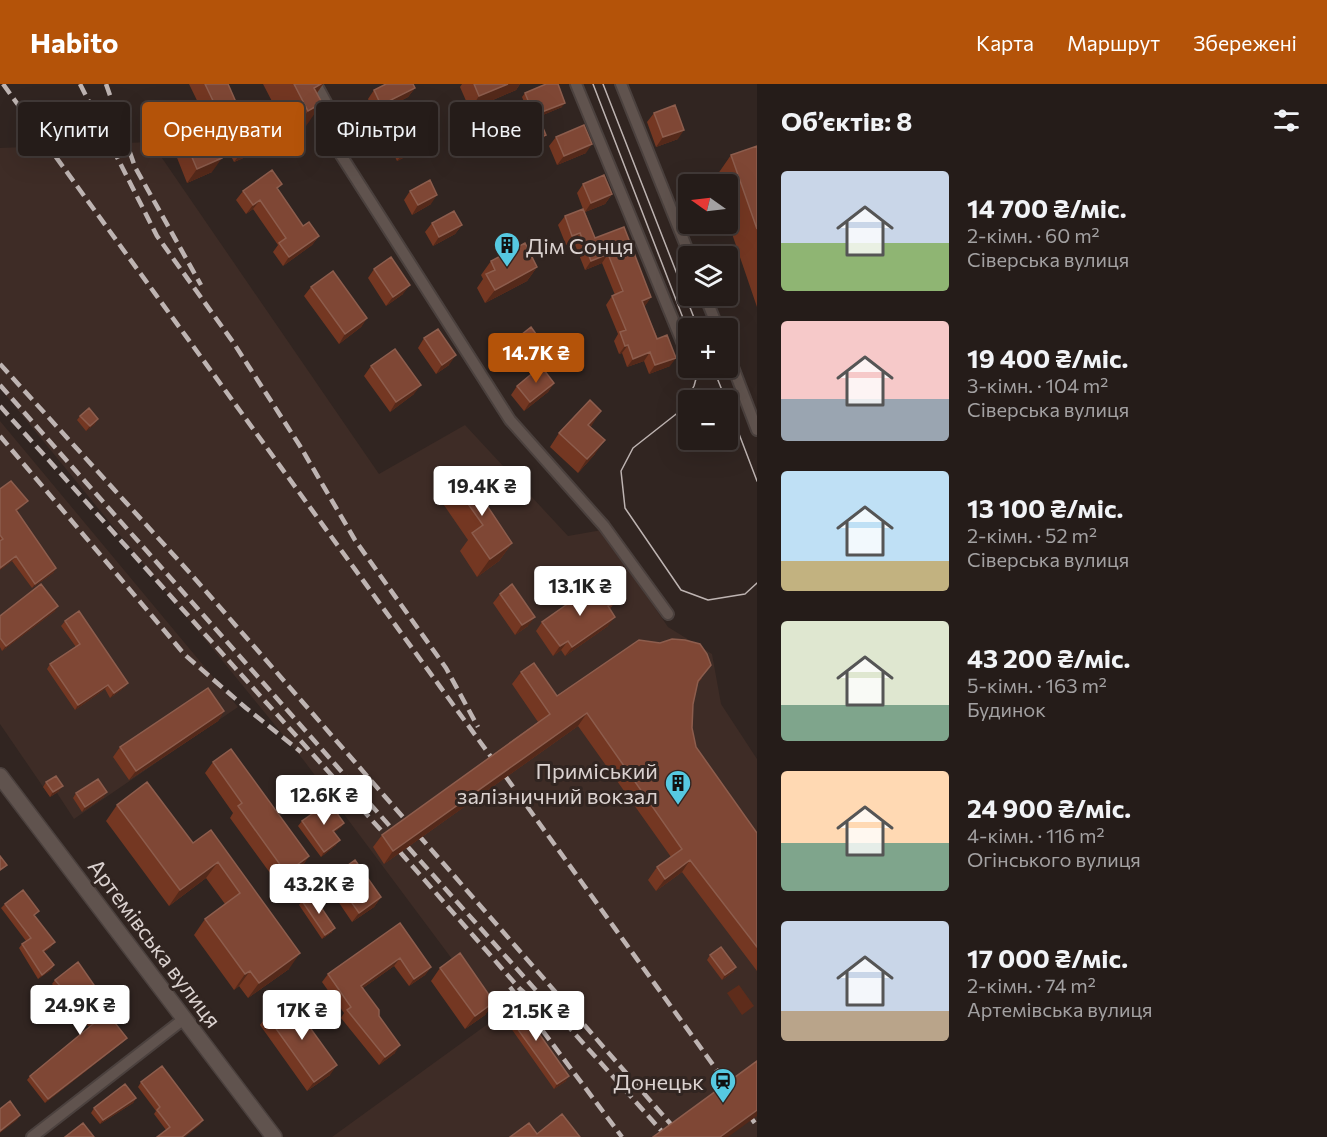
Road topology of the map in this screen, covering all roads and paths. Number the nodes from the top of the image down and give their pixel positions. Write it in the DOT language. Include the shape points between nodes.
graph roads {
  1 [pos="316,84"];
  2 [pos="576,84"];
  3 [pos="621,84"];
  4 [pos="686,246"];
  5 [pos="678,332"];
  6 [pos="737,378"];
  7 [pos="757,430"];
  8 [pos="668,614"];
  9 [pos="0,776"];
  10 [pos="185,1018"];
  11 [pos="32,1137"];
  12 [pos="274,1137"];
  1 -- 8 [label="street" via="334,117 339,152 510,420 604,526"];
  2 -- 5 [label="street"];
  3 -- 4 [label="street"];
  6 -- 7 [label="street"];
  9 -- 10 [label="main road, Артемівська вулиця"];
  10 -- 11 [label="street"];
  10 -- 12 [label="main road, Артемівська вулиця"];
}
